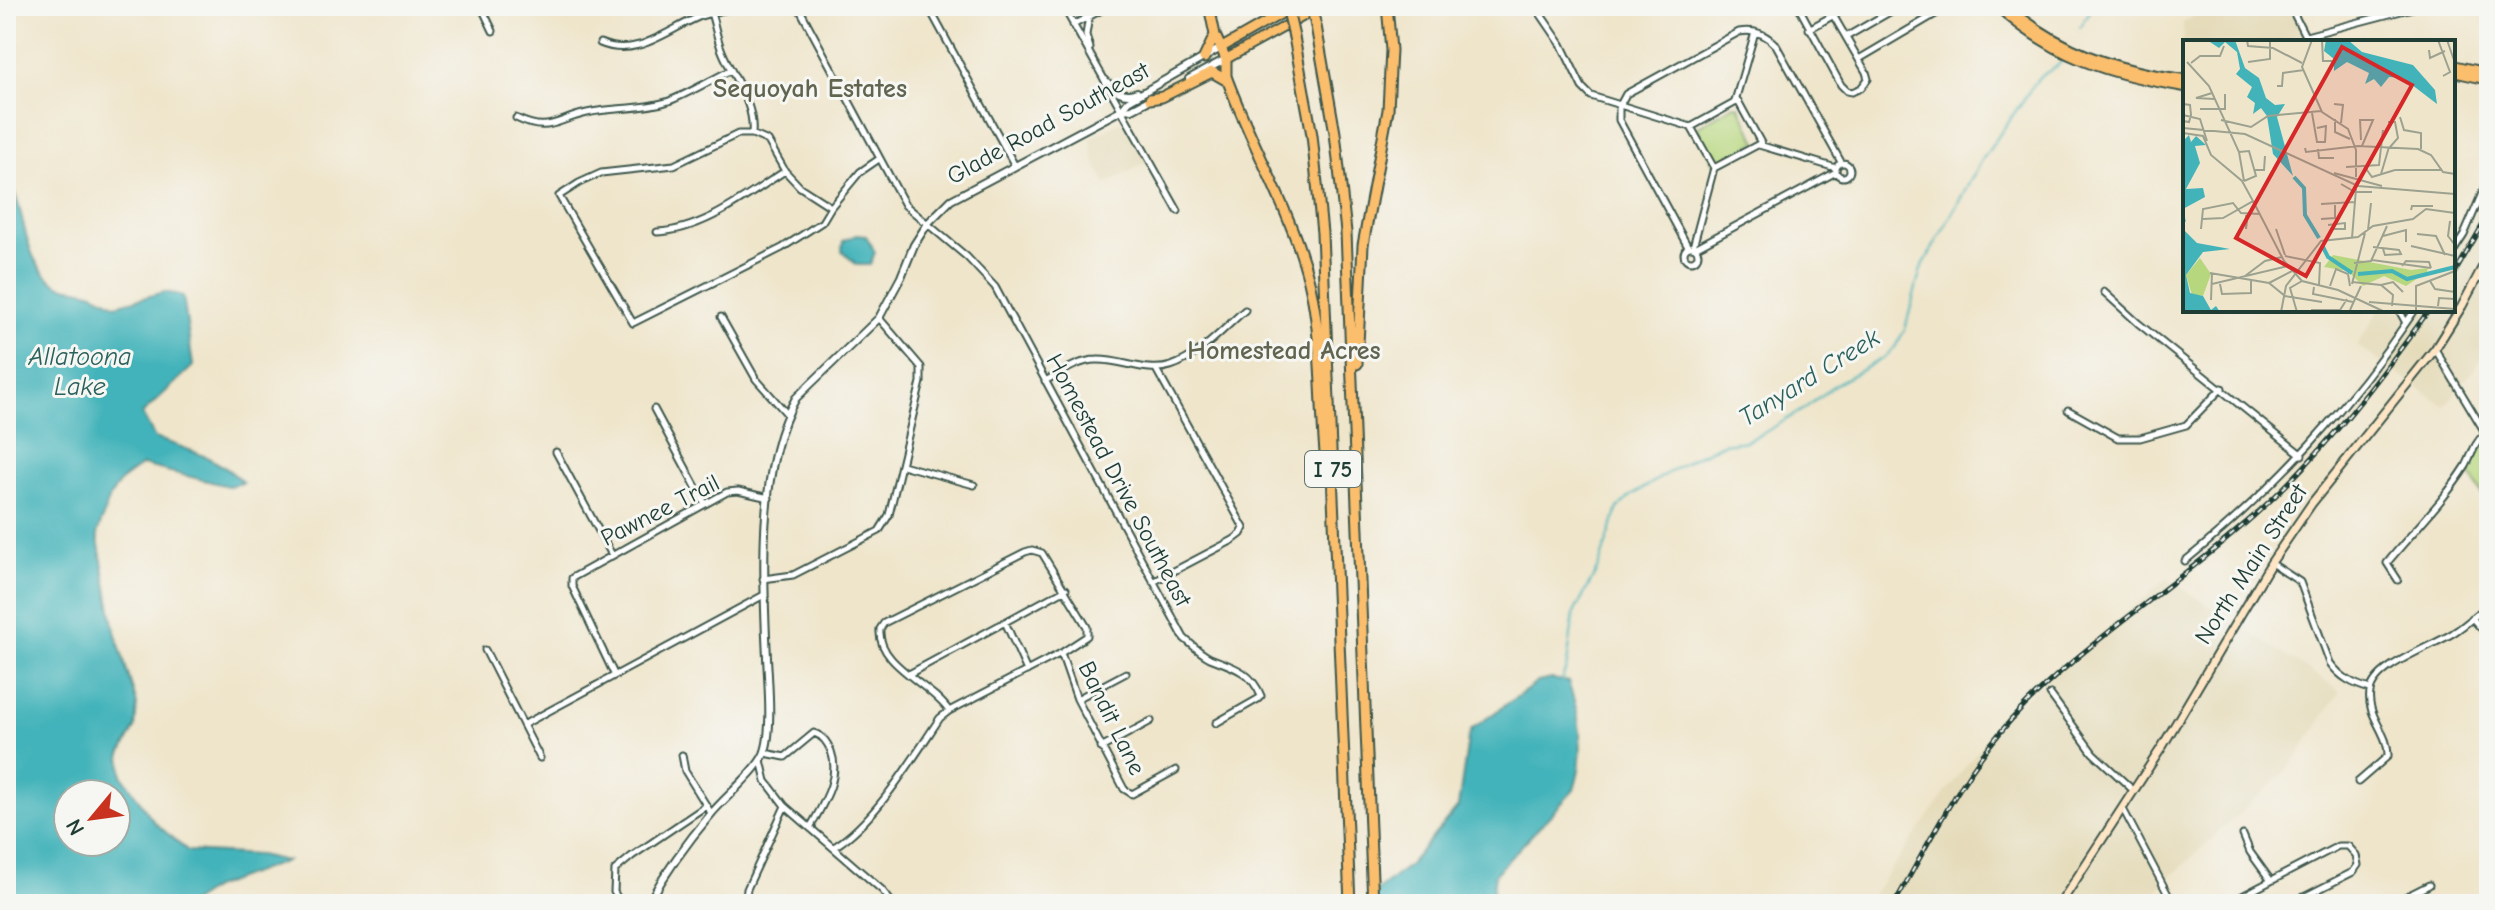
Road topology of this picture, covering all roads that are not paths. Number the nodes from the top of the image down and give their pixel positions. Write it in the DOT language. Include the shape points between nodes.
graph roads {
  1 [pos="481,6"];
  2 [pos="745,6"];
  3 [pos="798,6"];
  4 [pos="928,6"];
  5 [pos="1063,6"];
  6 [pos="1109,6"];
  7 [pos="1209,6"];
  8 [pos="1287,6"];
  9 [pos="1295,6"];
  10 [pos="1311,6"];
  11 [pos="1322,6"];
  12 [pos="1387,6"];
  13 [pos="1535,6"];
  14 [pos="1799,6"];
  15 [pos="1850,6"];
  16 [pos="1900,6"];
  17 [pos="1949,6"];
  18 [pos="1997,6"];
  19 [pos="2007,6"];
  20 [pos="2290,6"];
  21 [pos="2420,6"];
  22 [pos="711,13"];
  23 [pos="1833,15"];
  24 [pos="1089,16"];
  25 [pos="1073,25"];
  26 [pos="1809,29"];
  27 [pos="493,31"];
  28 [pos="1755,32"];
  29 [pos="1215,35"];
  30 [pos="2041,36"];
  31 [pos="1846,37"];
  32 [pos="2307,39"];
  33 [pos="600,43"];
  34 [pos="1221,48"];
  35 [pos="1204,58"];
  36 [pos="1226,59"];
  37 [pos="1859,59"];
  38 [pos="1094,61"];
  39 [pos="1194,63"];
  40 [pos="2097,64"];
  41 [pos="2455,65"];
  42 [pos="731,70"];
  43 [pos="2455,72"];
  44 [pos="2489,73"];
  45 [pos="2183,79"];
  46 [pos="1105,80"];
  47 [pos="2489,80"];
  48 [pos="1228,82"];
  49 [pos="2183,87"];
  50 [pos="1150,99"];
  51 [pos="1735,102"];
  52 [pos="1619,107"];
  53 [pos="1121,110"];
  54 [pos="516,118"];
  55 [pos="1691,127"];
  56 [pos="752,134"];
  57 [pos="1759,145"];
  58 [pos="879,159"];
  59 [pos="1016,167"];
  60 [pos="1838,167"];
  61 [pos="1714,168"];
  62 [pos="785,171"];
  63 [pos="2489,177"];
  64 [pos="831,207"];
  65 [pos="1178,211"];
  66 [pos="928,223"];
  67 [pos="657,232"];
  68 [pos="1692,248"];
  69 [pos="2455,249"];
  70 [pos="2489,255"];
  71 [pos="2489,276"];
  72 [pos="2476,280"];
  73 [pos="2104,292"];
  74 [pos="1245,310"];
  75 [pos="2400,312"];
  76 [pos="2414,312"];
  77 [pos="721,317"];
  78 [pos="879,318"];
  79 [pos="2406,323"];
  80 [pos="2435,349"];
  81 [pos="1156,369"];
  82 [pos="1045,381"];
  83 [pos="2222,388"];
  84 [pos="1353,395"];
  85 [pos="654,409"];
  86 [pos="2068,410"];
  87 [pos="787,414"];
  88 [pos="2487,437"];
  89 [pos="556,452"];
  90 [pos="2302,455"];
  91 [pos="902,465"];
  92 [pos="974,485"];
  93 [pos="769,498"];
  94 [pos="704,502"];
  95 [pos="1334,514"];
  96 [pos="612,555"];
  97 [pos="2185,561"];
  98 [pos="2271,563"];
  99 [pos="763,579"];
  100 [pos="2398,580"];
  101 [pos="1153,582"];
  102 [pos="1066,589"];
  103 [pos="764,595"];
  104 [pos="2487,606"];
  105 [pos="2472,618"];
  106 [pos="1005,622"];
  107 [pos="2489,637"];
  108 [pos="485,650"];
  109 [pos="1061,653"];
  110 [pos="1027,671"];
  111 [pos="1126,673"];
  112 [pos="614,674"];
  113 [pos="909,674"];
  114 [pos="2370,689"];
  115 [pos="2050,694"];
  116 [pos="1077,699"];
  117 [pos="949,711"];
  118 [pos="1151,721"];
  119 [pos="1216,723"];
  120 [pos="523,725"];
  121 [pos="1101,748"];
  122 [pos="682,755"];
  123 [pos="763,756"];
  124 [pos="540,758"];
  125 [pos="1176,770"];
  126 [pos="2358,782"];
  127 [pos="2134,791"];
  128 [pos="706,806"];
  129 [pos="785,806"];
  130 [pos="2123,809"];
  131 [pos="711,813"];
  132 [pos="810,828"];
  133 [pos="2243,835"];
  134 [pos="834,847"];
  135 [pos="2271,881"];
  136 [pos="2429,885"];
  137 [pos="621,904"];
  138 [pos="648,904"];
  139 [pos="745,904"];
  140 [pos="893,904"];
  141 [pos="1350,904"];
  142 [pos="1373,904"];
  143 [pos="2060,904"];
  144 [pos="2173,904"];
  145 [pos="2227,904"];
  146 [pos="2290,904"];
  147 [pos="2391,904"];
  1 -- 27 [label="street"];
  2 -- 22 [label="street"];
  3 -- 58 [label="street, Homestead Drive Southeast"];
  4 -- 59 [label="street"];
  5 -- 25 [label="street"];
  6 -- 24 [label="street"];
  7 -- 29 [label="highway"];
  8 -- 95 [label="highway, I 75, bridge" via="1310,121 1321,219"];
  9 -- 34 [label="main road, Glade Road Southeast"];
  10 -- 84 [label="highway, I 75, bridge" via="1342,188"];
  11 -- 36 [label="main road"];
  12 -- 84 [label="highway" via="1388,110 1365,233"];
  13 -- 52 [label="street" via="1582,87"];
  14 -- 26 [label="street"];
  15 -- 23 [label="street"];
  16 -- 31 [label="street"];
  17 -- 37 [label="street"];
  18 -- 30 [label="main road"];
  19 -- 30 [label="main road"];
  20 -- 32 [label="street"];
  21 -- 32 [label="street"];
  22 -- 33 [label="street" via="634,47"];
  22 -- 42 [label="street"];
  23 -- 26 [label="street"];
  23 -- 31 [label="street"];
  24 -- 25 [label="street"];
  24 -- 38 [label="street" via="1086,35"];
  25 -- 38 [label="street"];
  26 -- 37 [label="street" via="1847,91 1861,88 1868,79"];
  28 -- 51 [label="street"];
  28 -- 52 [label="street" via="1739,32 1626,94"];
  28 -- 60 [label="street" via="1776,45"];
  29 -- 34 [label="highway"];
  29 -- 35 [label="highway"];
  30 -- 40 [label="main road"];
  31 -- 37 [label="street"];
  34 -- 35 [label="street, Glade Road Southeast"];
  34 -- 36 [label="highway"];
  35 -- 39 [label="street, Glade Road Southeast"];
  36 -- 48 [label="highway"];
  36 -- 50 [label="street"];
  38 -- 46 [label="street"];
  39 -- 46 [label="street" via="1131,95"];
  39 -- 53 [label="street, Glade Road Southeast"];
  40 -- 45 [label="main road"];
  40 -- 49 [label="main road"];
  41 -- 44 [label="main road"];
  42 -- 54 [label="street" via="668,101 639,108 590,112 545,127"];
  42 -- 56 [label="street" via="747,100"];
  43 -- 47 [label="main road"];
  46 -- 53 [label="street"];
  48 -- 50 [label="highway" via="1212,72"];
  48 -- 95 [label="highway" via="1309,282"];
  50 -- 53 [label="street"];
  51 -- 55 [label="street"];
  51 -- 57 [label="street" via="1740,102"];
  52 -- 55 [label="street"];
  52 -- 68 [label="street" via="1619,120"];
  53 -- 59 [label="street, Glade Road Southeast"];
  53 -- 65 [label="street"];
  55 -- 61 [label="street"];
  56 -- 62 [label="street" via="768,141"];
  56 -- 64 [label="street" via="738,134 674,165 601,173 559,196 633,323 801,237 822,222"];
  57 -- 60 [label="street"];
  57 -- 61 [label="street"];
  58 -- 64 [label="street" via="860,172"];
  58 -- 66 [label="street, Homestead Drive Southeast" via="905,205"];
  59 -- 66 [label="street, Glade Road Southeast" via="951,200"];
  60 -- 68 [label="street"];
  61 -- 68 [label="street"];
  62 -- 64 [label="street"];
  62 -- 67 [label="street" via="680,231"];
  63 -- 69 [label="street"];
  66 -- 78 [label="street, Glade Road Southeast"];
  66 -- 82 [label="street, Homestead Drive Southeast" via="995,287"];
  70 -- 72 [label="main road, North Main Street"];
  71 -- 72 [label="street"];
  72 -- 80 [label="main road, North Main Street"];
  73 -- 83 [label="street"];
  74 -- 81 [label="street" via="1195,353"];
  75 -- 79 [label="street"];
  76 -- 79 [label="street"];
  77 -- 87 [label="street" via="756,379"];
  78 -- 87 [label="street, Glade Road Southeast" via="810,382"];
  78 -- 91 [label="street" via="921,367"];
  79 -- 90 [label="street"];
  80 -- 88 [label="street"];
  80 -- 98 [label="main road, North Main Street"];
  81 -- 82 [label="street" via="1094,360"];
  81 -- 101 [label="street" via="1244,528 1233,540"];
  82 -- 101 [label="street, Homestead Drive Southeast"];
  83 -- 86 [label="street" via="2191,422 2140,438 2118,438"];
  83 -- 90 [label="street"];
  84 -- 142 [label="highway, I 75"];
  85 -- 94 [label="street"];
  87 -- 93 [label="street, Glade Road Southeast"];
  88 -- 100 [label="street" via="2478,440 2466,466 2387,563"];
  89 -- 96 [label="street"];
  90 -- 97 [label="street"];
  91 -- 92 [label="street"];
  91 -- 99 [label="street" via="889,515 879,531 793,575"];
  93 -- 94 [label="street, Pawnee Trail" via="738,491"];
  93 -- 99 [label="street, Glade Road Southeast"];
  94 -- 96 [label="street, Pawnee Trail"];
  95 -- 141 [label="highway, I 75"];
  96 -- 112 [label="street, Pawnee Trail" via="572,578 572,586"];
  98 -- 114 [label="street" via="2300,582 2337,673"];
  98 -- 127 [label="main road, North Main Street"];
  99 -- 103 [label="street, Glade Road Southeast"];
  101 -- 119 [label="street, Homestead Drive Southeast" via="1184,638 1207,656 1239,668 1258,689 1258,699"];
  102 -- 106 [label="street"];
  102 -- 109 [label="street" via="1088,634"];
  102 -- 113 [label="street" via="1047,557 1032,550 884,623 882,648"];
  103 -- 112 [label="street"];
  103 -- 123 [label="street, Glade Road Southeast" via="769,702"];
  104 -- 105 [label="street"];
  105 -- 107 [label="street"];
  105 -- 114 [label="street" via="2455,633 2384,670"];
  106 -- 110 [label="street"];
  106 -- 113 [label="street"];
  108 -- 120 [label="street"];
  109 -- 110 [label="street"];
  109 -- 116 [label="street, Bandit Lane"];
  110 -- 117 [label="street"];
  111 -- 116 [label="street"];
  112 -- 120 [label="street"];
  113 -- 117 [label="street"];
  114 -- 126 [label="street" via="2372,713 2388,744 2388,756"];
  115 -- 127 [label="street" via="2093,753"];
  116 -- 121 [label="street, Bandit Lane"];
  117 -- 134 [label="street" via="859,828"];
  118 -- 121 [label="street"];
  120 -- 124 [label="street"];
  121 -- 125 [label="street, Bandit Lane" via="1132,794"];
  122 -- 128 [label="street" via="685,771"];
  123 -- 129 [label="street" via="766,781"];
  123 -- 131 [label="street"];
  123 -- 132 [label="street" via="785,757 814,733 828,743 833,777"];
  127 -- 130 [label="main road, North Main Street"];
  128 -- 131 [label="street"];
  128 -- 137 [label="street" via="615,870 614,892"];
  129 -- 132 [label="street"];
  129 -- 139 [label="street"];
  130 -- 143 [label="main road, North Main Street"];
  130 -- 144 [label="street"];
  131 -- 138 [label="street"];
  132 -- 134 [label="street"];
  133 -- 135 [label="street"];
  134 -- 140 [label="street"];
  135 -- 145 [label="street"];
  135 -- 146 [label="street" via="2338,846 2348,846 2356,855 2353,872"];
  136 -- 147 [label="street"];
}
